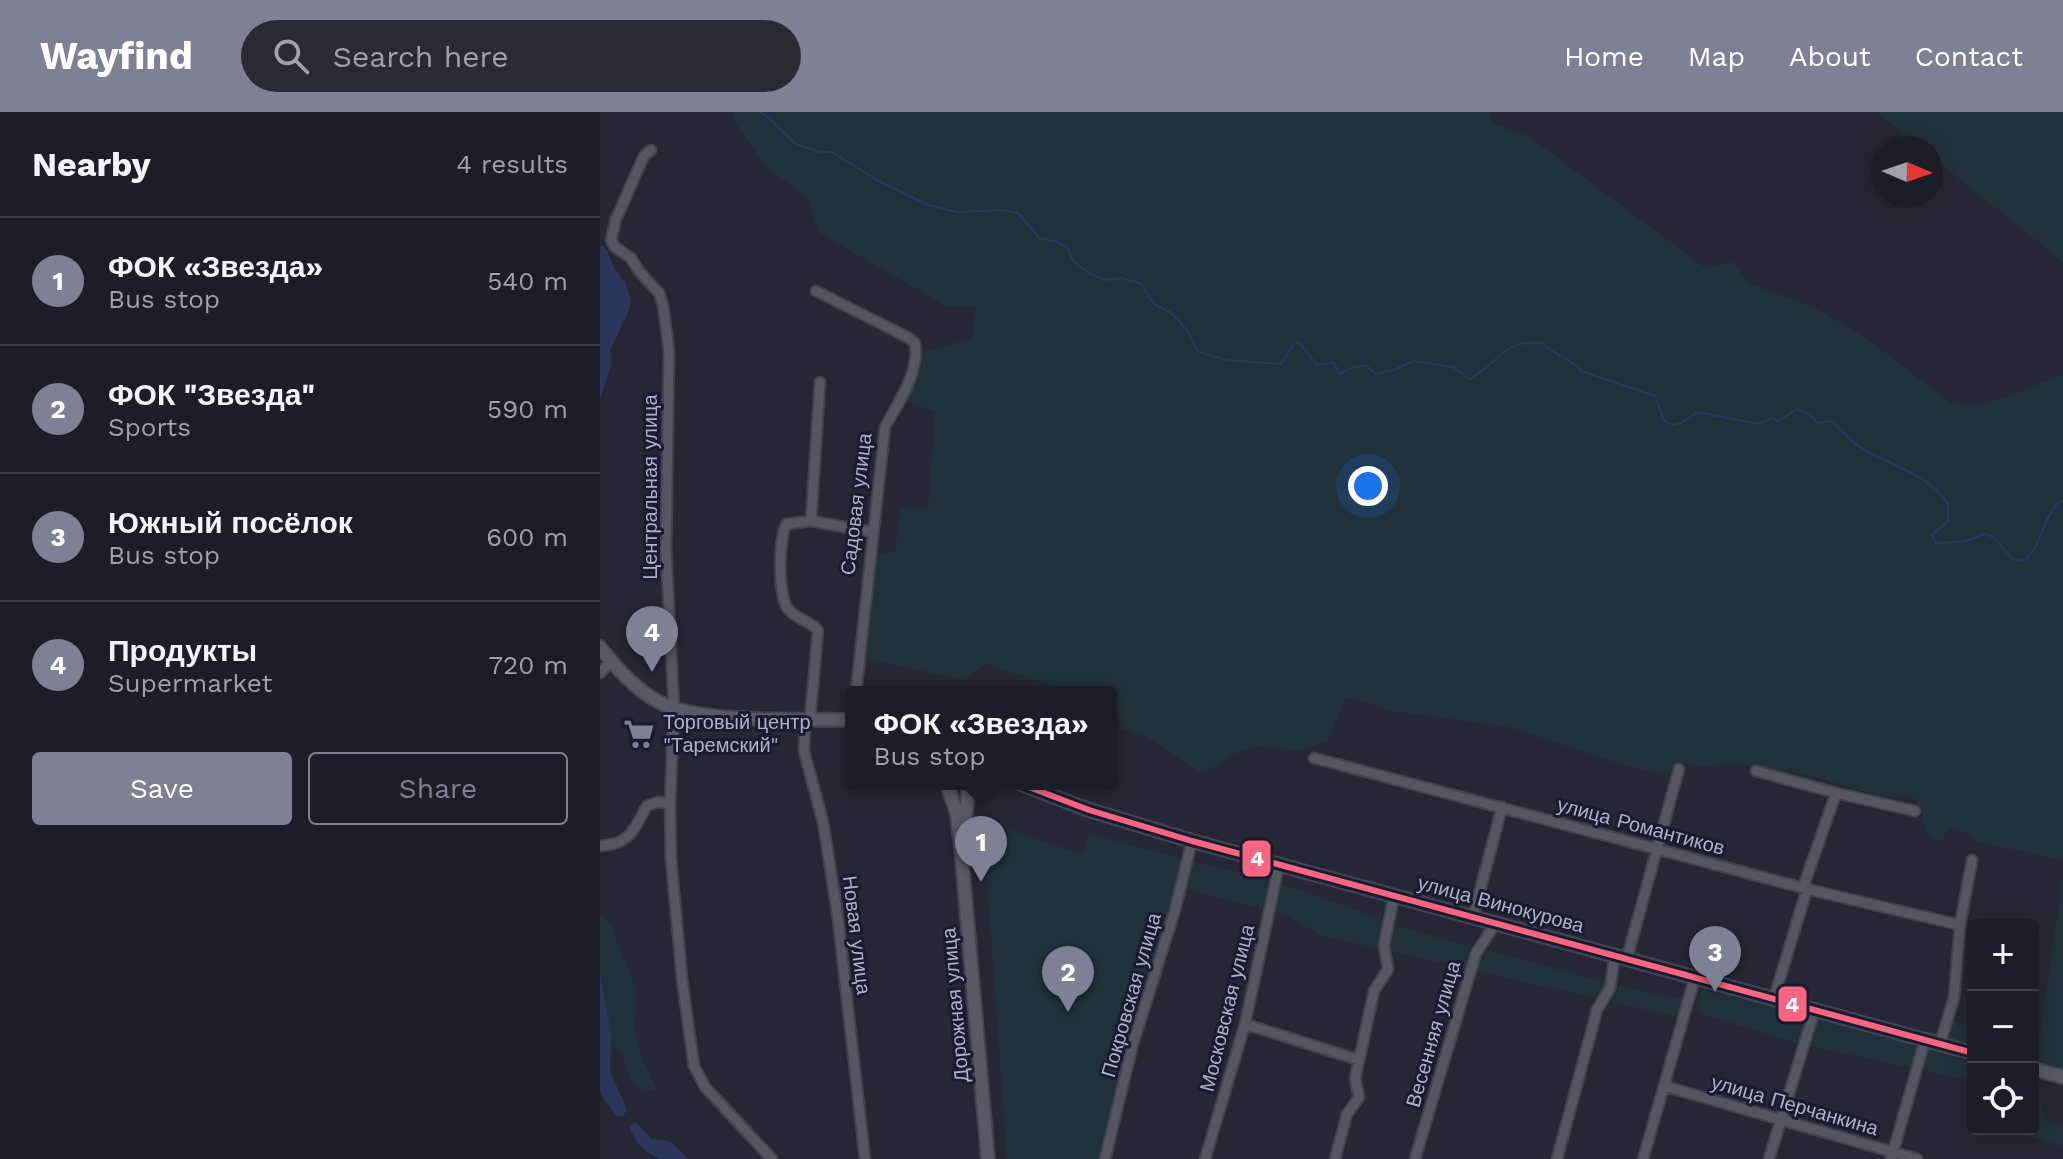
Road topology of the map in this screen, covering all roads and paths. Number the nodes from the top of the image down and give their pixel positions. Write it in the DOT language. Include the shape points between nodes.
graph roads {
  1 [pos="651,150"];
  2 [pos="816,291"];
  3 [pos="820,382"];
  4 [pos="811,521"];
  5 [pos="872,532"];
  6 [pos="600,647"];
  7 [pos="611,661"];
  8 [pos="600,673"];
  9 [pos="857,686"];
  10 [pos="674,709"];
  11 [pos="808,719"];
  12 [pos="845,720"];
  13 [pos="1314,758"];
  14 [pos="1679,769"];
  15 [pos="1756,771"];
  16 [pos="949,790"];
  17 [pos="969,790"];
  18 [pos="1037,790"];
  19 [pos="1836,793"];
  20 [pos="670,804"];
  21 [pos="1502,807"];
  22 [pos="1915,811"];
  23 [pos="1192,841"];
  24 [pos="600,846"];
  25 [pos="961,848"];
  26 [pos="1658,850"];
  27 [pos="1972,860"];
  28 [pos="1279,865"];
  29 [pos="1807,889"];
  30 [pos="1394,896"];
  31 [pos="1473,917"];
  32 [pos="1496,923"];
  33 [pos="1960,925"];
  34 [pos="1621,957"];
  35 [pos="1695,977"];
  36 [pos="1774,998"];
  37 [pos="1815,1009"];
  38 [pos="1245,1024"];
  39 [pos="1925,1040"];
  40 [pos="1940,1044"];
  41 [pos="1967,1051"];
  42 [pos="1359,1060"];
  43 [pos="2039,1071"];
  44 [pos="2063,1077"];
  45 [pos="1664,1086"];
  46 [pos="1782,1120"];
  47 [pos="1892,1156"];
  48 [pos="772,1159"];
  49 [pos="865,1159"];
  50 [pos="988,1159"];
  51 [pos="1105,1159"];
  52 [pos="1205,1159"];
  53 [pos="1335,1159"];
  54 [pos="1415,1159"];
  55 [pos="1557,1159"];
  56 [pos="1643,1159"];
  57 [pos="1769,1159"];
  58 [pos="1917,1159"];
  1 -- 10 [label="street, Центральная улица" via="631,185 611,240 659,293 663,305 669,351 666,550"];
  2 -- 5 [label="street, Садовая улица" via="915,343 906,389 885,427"];
  3 -- 4 [label="street"];
  4 -- 5 [label="street"];
  4 -- 11 [label="street" via="787,524 782,531 781,566 786,606 818,631"];
  5 -- 9 [label="street, Садовая улица"];
  6 -- 7 [label="main road"];
  7 -- 8 [label="street"];
  7 -- 10 [label="main road" via="635,686"];
  10 -- 11 [label="main road"];
  10 -- 20 [label="street, Центральная улица"];
  11 -- 12 [label="main road"];
  11 -- 49 [label="street, Новая улица" via="804,751 823,822 837,911"];
  13 -- 21 [label="street, улица Романтиков"];
  14 -- 26 [label="street"];
  15 -- 19 [label="street"];
  16 -- 25 [label="main road"];
  17 -- 25 [label="main road"];
  18 -- 23 [label="main road, улица Винокурова"];
  19 -- 22 [label="street"];
  19 -- 29 [label="street"];
  20 -- 24 [label="street" via="647,806 628,839"];
  20 -- 48 [label="street, Центральная улица" via="674,899 694,1066 705,1087"];
  21 -- 26 [label="street, улица Романтиков"];
  21 -- 31 [label="street"];
  23 -- 28 [label="main road, улица Винокурова"];
  23 -- 51 [label="street, Покровская улица"];
  25 -- 50 [label="main road, Дорожная улица"];
  26 -- 29 [label="street, улица Романтиков"];
  26 -- 34 [label="street"];
  27 -- 33 [label="street"];
  28 -- 30 [label="main road, улица Винокурова"];
  28 -- 38 [label="street, Московская улица"];
  29 -- 33 [label="street, улица Романтиков"];
  29 -- 36 [label="street"];
  30 -- 31 [label="main road, улица Винокурова"];
  30 -- 42 [label="street" via="1384,945 1388,969 1374,991"];
  31 -- 32 [label="main road, улица Винокурова"];
  32 -- 34 [label="main road, улица Винокурова"];
  32 -- 54 [label="street, Весенняя улица" via="1476,953"];
  33 -- 40 [label="street" via="1954,998"];
  34 -- 35 [label="main road, улица Винокурова"];
  34 -- 55 [label="street" via="1597,1010"];
  35 -- 36 [label="main road, улица Винокурова"];
  35 -- 45 [label="street"];
  36 -- 37 [label="main road, улица Винокурова"];
  37 -- 39 [label="main road, улица Винокурова"];
  37 -- 46 [label="street"];
  38 -- 42 [label="street"];
  38 -- 52 [label="street, Московская улица"];
  39 -- 40 [label="main road, улица Винокурова"];
  39 -- 47 [label="street"];
  40 -- 41 [label="main road, улица Винокурова"];
  42 -- 53 [label="street" via="1359,1097 1347,1114"];
  43 -- 44 [label="main road"];
  45 -- 46 [label="street, улица Перчанкина"];
  45 -- 56 [label="street"];
  46 -- 47 [label="street, улица Перчанкина"];
  46 -- 57 [label="street"];
  47 -- 58 [label="street, улица Перчанкина"];
}
